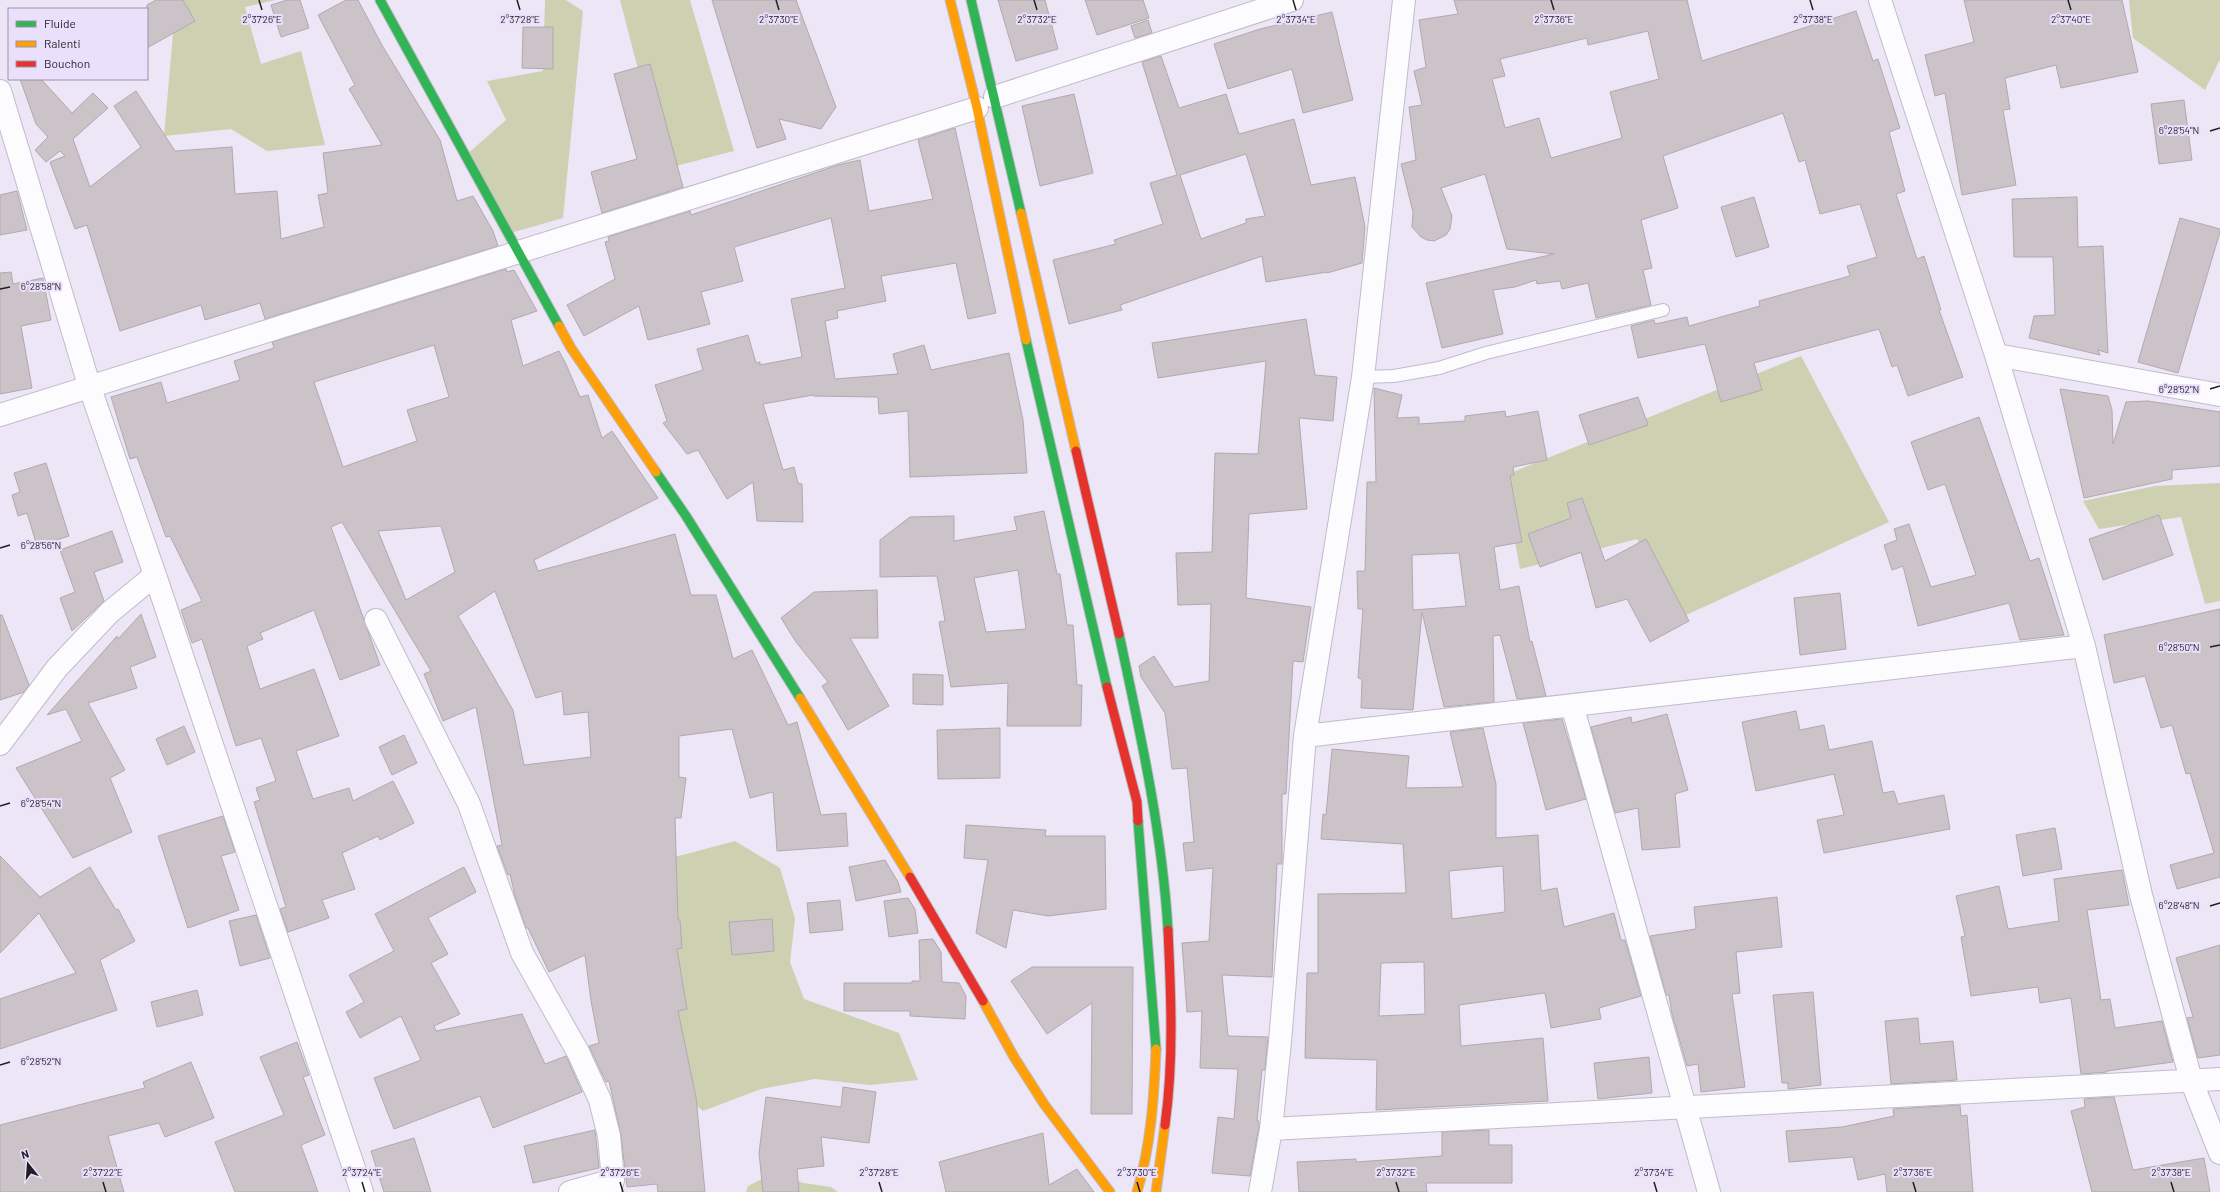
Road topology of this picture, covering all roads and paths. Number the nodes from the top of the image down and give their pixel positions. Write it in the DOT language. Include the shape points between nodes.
graph roads {
  1 [pos="380,0"];
  2 [pos="950,0"];
  3 [pos="971,0"];
  4 [pos="1292,0"];
  5 [pos="1404,0"];
  6 [pos="1880,0"];
  7 [pos="0,91"];
  8 [pos="986,102"];
  9 [pos="517,253"];
  10 [pos="1663,310"];
  11 [pos="1996,355"];
  12 [pos="1362,377"];
  13 [pos="90,388"];
  14 [pos="2220,395"];
  15 [pos="0,415"];
  16 [pos="155,575"];
  17 [pos="376,620"];
  18 [pos="2084,646"];
  19 [pos="1572,705"];
  20 [pos="1305,736"];
  21 [pos="0,744"];
  22 [pos="2220,1079"];
  23 [pos="2191,1080"];
  24 [pos="1686,1107"];
  25 [pos="1271,1129"];
  26 [pos="2220,1153"];
  27 [pos="611,1186"];
  28 [pos="362,1192"];
  29 [pos="570,1192"];
  30 [pos="1110,1192"];
  31 [pos="1137,1192"];
  32 [pos="1156,1192"];
  33 [pos="1260,1192"];
  34 [pos="1709,1192"];
  1 -- 9 [label="street"];
  2 -- 8 [label="street"];
  3 -- 8 [label="street"];
  4 -- 8 [label="street"];
  5 -- 12 [label="street"];
  6 -- 11 [label="street"];
  7 -- 13 [label="street"];
  8 -- 9 [label="street"];
  8 -- 31 [label="street" via="1025,335 1095,637 1138,802 1156,1047 1154,1100 1146,1162"];
  8 -- 32 [label="street" via="1046,328 1122,647 1154,800 1169,927 1172,1047 1169,1101"];
  9 -- 13 [label="street"];
  9 -- 30 [label="street" via="571,348 686,516 846,771 957,954 1014,1057 1044,1104"];
  10 -- 12 [label="lane" via="1486,353 1439,368 1394,376"];
  11 -- 14 [label="street"];
  11 -- 18 [label="street"];
  12 -- 20 [label="street"];
  13 -- 15 [label="street"];
  13 -- 16 [label="street"];
  16 -- 21 [label="street" via="110,612 57,668"];
  16 -- 28 [label="street"];
  17 -- 27 [label="street" via="469,804 522,953 578,1052 600,1100 610,1136"];
  18 -- 19 [label="street"];
  18 -- 23 [label="street" via="2141,895"];
  19 -- 20 [label="street"];
  19 -- 24 [label="street"];
  20 -- 25 [label="street"];
  22 -- 23 [label="street"];
  23 -- 24 [label="street"];
  23 -- 26 [label="street"];
  24 -- 25 [label="street"];
  24 -- 34 [label="street"];
  25 -- 33 [label="street"];
  27 -- 29 [label="street"];
}
